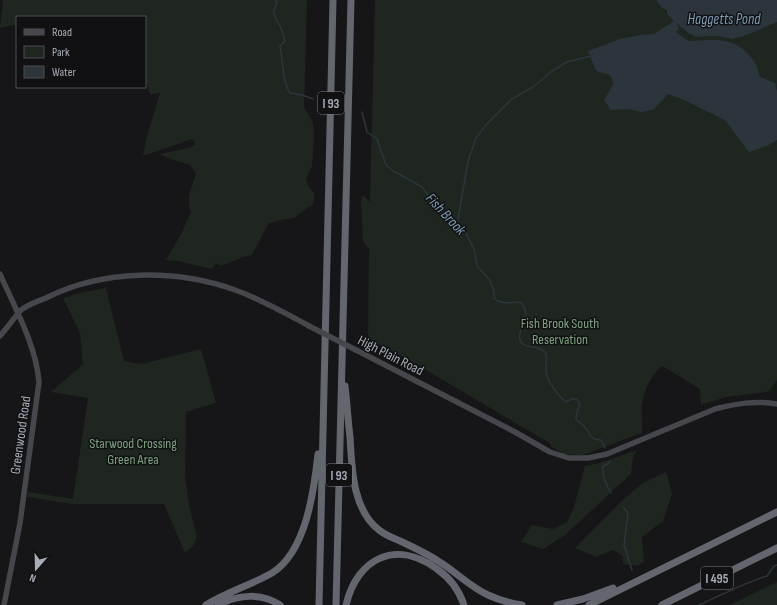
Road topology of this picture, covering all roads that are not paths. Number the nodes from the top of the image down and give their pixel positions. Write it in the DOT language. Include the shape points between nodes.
graph roads {
  1 [pos="333,0"];
  2 [pos="351,0"];
  3 [pos="0,274"];
  4 [pos="18,315"];
  5 [pos="0,336"];
  6 [pos="342,346"];
  7 [pos="777,404"];
  8 [pos="323,418"];
  9 [pos="777,512"];
  10 [pos="777,548"];
  11 [pos="656,572"];
  12 [pos="4,605"];
  13 [pos="206,605"];
  14 [pos="218,605"];
  15 [pos="280,605"];
  16 [pos="319,605"];
  17 [pos="336,605"];
  18 [pos="346,605"];
  19 [pos="464,605"];
  20 [pos="522,605"];
  21 [pos="557,605"];
  22 [pos="589,605"];
  23 [pos="662,605"];
  1 -- 8 [label="highway, I 93"];
  2 -- 6 [label="highway, I 93"];
  3 -- 4 [label="street, Greenwood Road"];
  4 -- 5 [label="street, High Plain Road"];
  4 -- 7 [label="street, High Plain Road, bridge" via="22,309 61,290 101,279 144,276 177,277 207,282 257,299 550,452 569,458 607,454 715,409 734,404"];
  4 -- 12 [label="street, Greenwood Road" via="34,354 39,382 20,523"];
  6 -- 17 [label="highway, I 93"];
  6 -- 20 [label="highway" via="354,478 360,501 372,523 390,537 439,561 487,595"];
  8 -- 13 [label="highway" via="315,481 308,512 290,555 283,565 273,572"];
  8 -- 16 [label="highway, I 93"];
  9 -- 11 [label="highway, I 495"];
  10 -- 23 [label="highway, I 495"];
  11 -- 21 [label="highway" via="584,599"];
  11 -- 22 [label="highway, I 495"];
  14 -- 15 [label="highway" via="228,600 249,596 268,599"];
  18 -- 19 [label="highway" via="357,580 369,565 377,559 398,554 416,557 440,571 456,587"];
}
